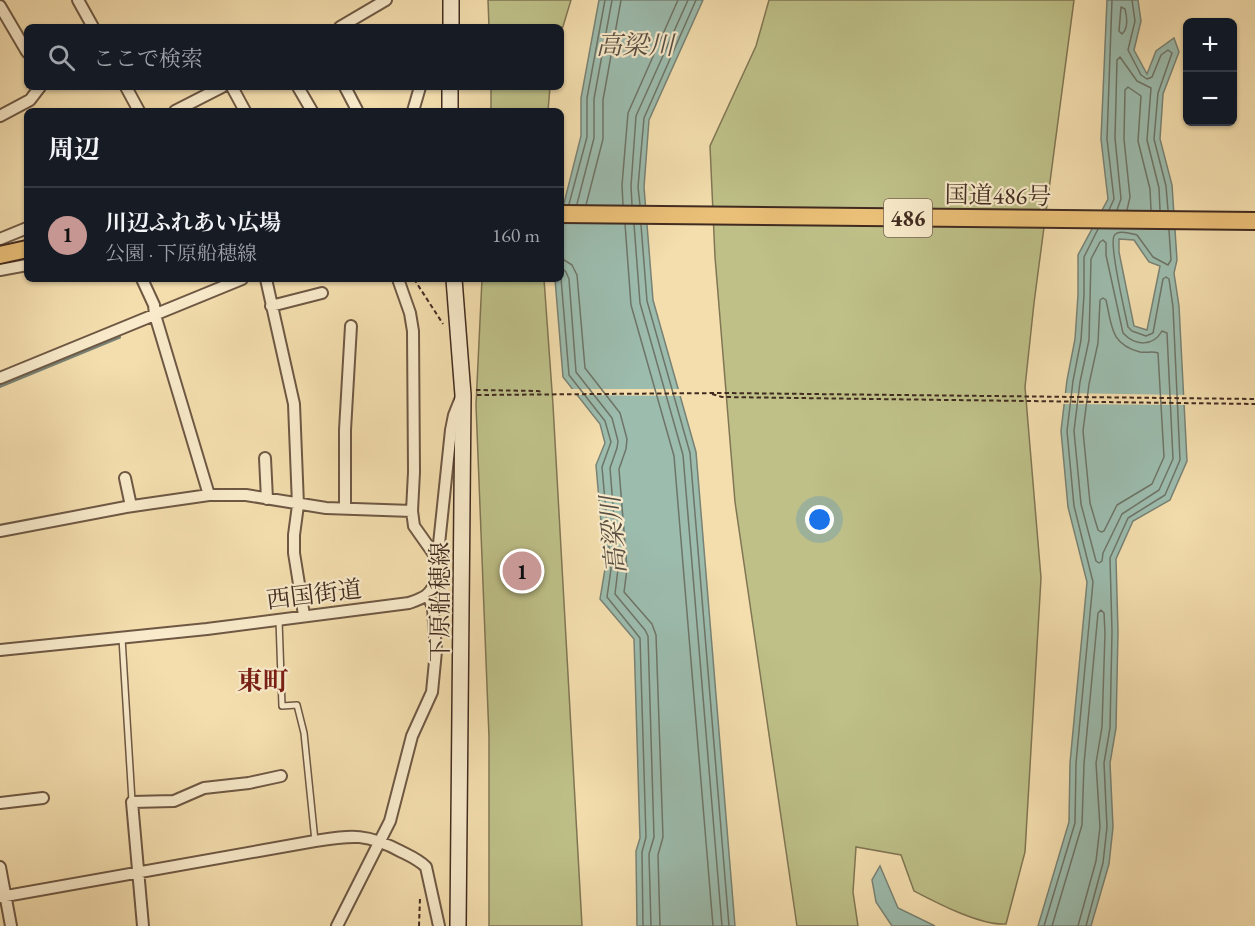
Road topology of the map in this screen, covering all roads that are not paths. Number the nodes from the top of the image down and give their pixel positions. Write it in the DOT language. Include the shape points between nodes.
graph roads {
  1 [pos="78,0"];
  2 [pos="386,0"];
  3 [pos="0,6"];
  4 [pos="91,24"];
  5 [pos="345,24"];
  6 [pos="24,47"];
  7 [pos="38,90"];
  8 [pos="128,90"];
  9 [pos="216,90"];
  10 [pos="234,90"];
  11 [pos="300,90"];
  12 [pos="347,90"];
  13 [pos="419,90"];
  14 [pos="450,90"];
  15 [pos="29,106"];
  16 [pos="137,108"];
  17 [pos="183,108"];
  18 [pos="243,108"];
  19 [pos="310,108"];
  20 [pos="356,108"];
  21 [pos="414,108"];
  22 [pos="450,108"];
  23 [pos="0,116"];
  24 [pos="564,214"];
  25 [pos="1255,221"];
  26 [pos="24,229"];
  27 [pos="0,239"];
  28 [pos="24,254"];
  29 [pos="0,255"];
  30 [pos="24,256"];
  31 [pos="0,270"];
  32 [pos="143,282"];
  33 [pos="235,282"];
  34 [pos="267,282"];
  35 [pos="399,282"];
  36 [pos="454,282"];
  37 [pos="322,293"];
  38 [pos="271,306"];
  39 [pos="155,315"];
  40 [pos="351,327"];
  41 [pos="0,378"];
  42 [pos="471,393"];
  43 [pos="265,458"];
  44 [pos="125,478"];
  45 [pos="209,495"];
  46 [pos="267,499"];
  47 [pos="298,505"];
  48 [pos="131,506"];
  49 [pos="345,508"];
  50 [pos="412,511"];
  51 [pos="0,531"];
  52 [pos="438,560"];
  53 [pos="428,595"];
  54 [pos="304,615"];
  55 [pos="279,620"];
  56 [pos="122,638"];
  57 [pos="0,650"];
  58 [pos="281,776"];
  59 [pos="43,798"];
  60 [pos="132,802"];
  61 [pos="0,803"];
  62 [pos="315,841"];
  63 [pos="381,841"];
  64 [pos="0,867"];
  65 [pos="138,871"];
  66 [pos="3,897"];
  67 [pos="11,926"];
  68 [pos="143,926"];
  69 [pos="337,926"];
  70 [pos="439,926"];
  71 [pos="458,926"];
  1 -- 4 [label="street"];
  2 -- 5 [label="street"];
  3 -- 6 [label="street"];
  7 -- 15 [label="street"];
  8 -- 16 [label="street"];
  9 -- 17 [label="street"];
  10 -- 18 [label="street"];
  11 -- 19 [label="street"];
  12 -- 20 [label="street"];
  13 -- 21 [label="street"];
  14 -- 22 [label="main road"];
  15 -- 23 [label="street"];
  24 -- 25 [label="highway, 国道486号 / 486"];
  26 -- 27 [label="street"];
  28 -- 29 [label="highway"];
  30 -- 31 [label="street"];
  32 -- 39 [label="street"];
  33 -- 39 [label="street"];
  34 -- 38 [label="street"];
  35 -- 50 [label="street" via="413,331"];
  36 -- 42 [label="main road, 下原船穂線"];
  37 -- 38 [label="street"];
  38 -- 47 [label="street" via="294,404"];
  39 -- 41 [label="street"];
  39 -- 45 [label="street"];
  40 -- 49 [label="street"];
  42 -- 52 [label="street" via="454,415 451,430"];
  42 -- 71 [label="main road, 下原船穂線"];
  43 -- 46 [label="street"];
  44 -- 48 [label="street"];
  45 -- 46 [label="street"];
  45 -- 48 [label="street"];
  46 -- 47 [label="street"];
  47 -- 49 [label="street"];
  47 -- 54 [label="street" via="294,554"];
  48 -- 51 [label="street"];
  49 -- 50 [label="street"];
  50 -- 52 [label="street" via="414,526"];
  52 -- 53 [label="street" via="435,582"];
  53 -- 54 [label="street, 西国街道" via="409,603"];
  53 -- 63 [label="street" via="433,608 436,651 432,692 412,736"];
  54 -- 55 [label="street, 西国街道"];
  55 -- 56 [label="street, 西国街道"];
  55 -- 62 [label="lane" via="282,706 297,705 300,714"];
  56 -- 57 [label="street, 西国街道"];
  56 -- 60 [label="lane"];
  58 -- 60 [label="street" via="204,788 174,801"];
  59 -- 61 [label="street"];
  60 -- 65 [label="street"];
  62 -- 63 [label="street" via="344,836"];
  62 -- 65 [label="street"];
  63 -- 69 [label="street"];
  63 -- 70 [label="street" via="426,867"];
  64 -- 66 [label="street"];
  65 -- 66 [label="street"];
  65 -- 68 [label="street"];
  66 -- 67 [label="street"];
}
